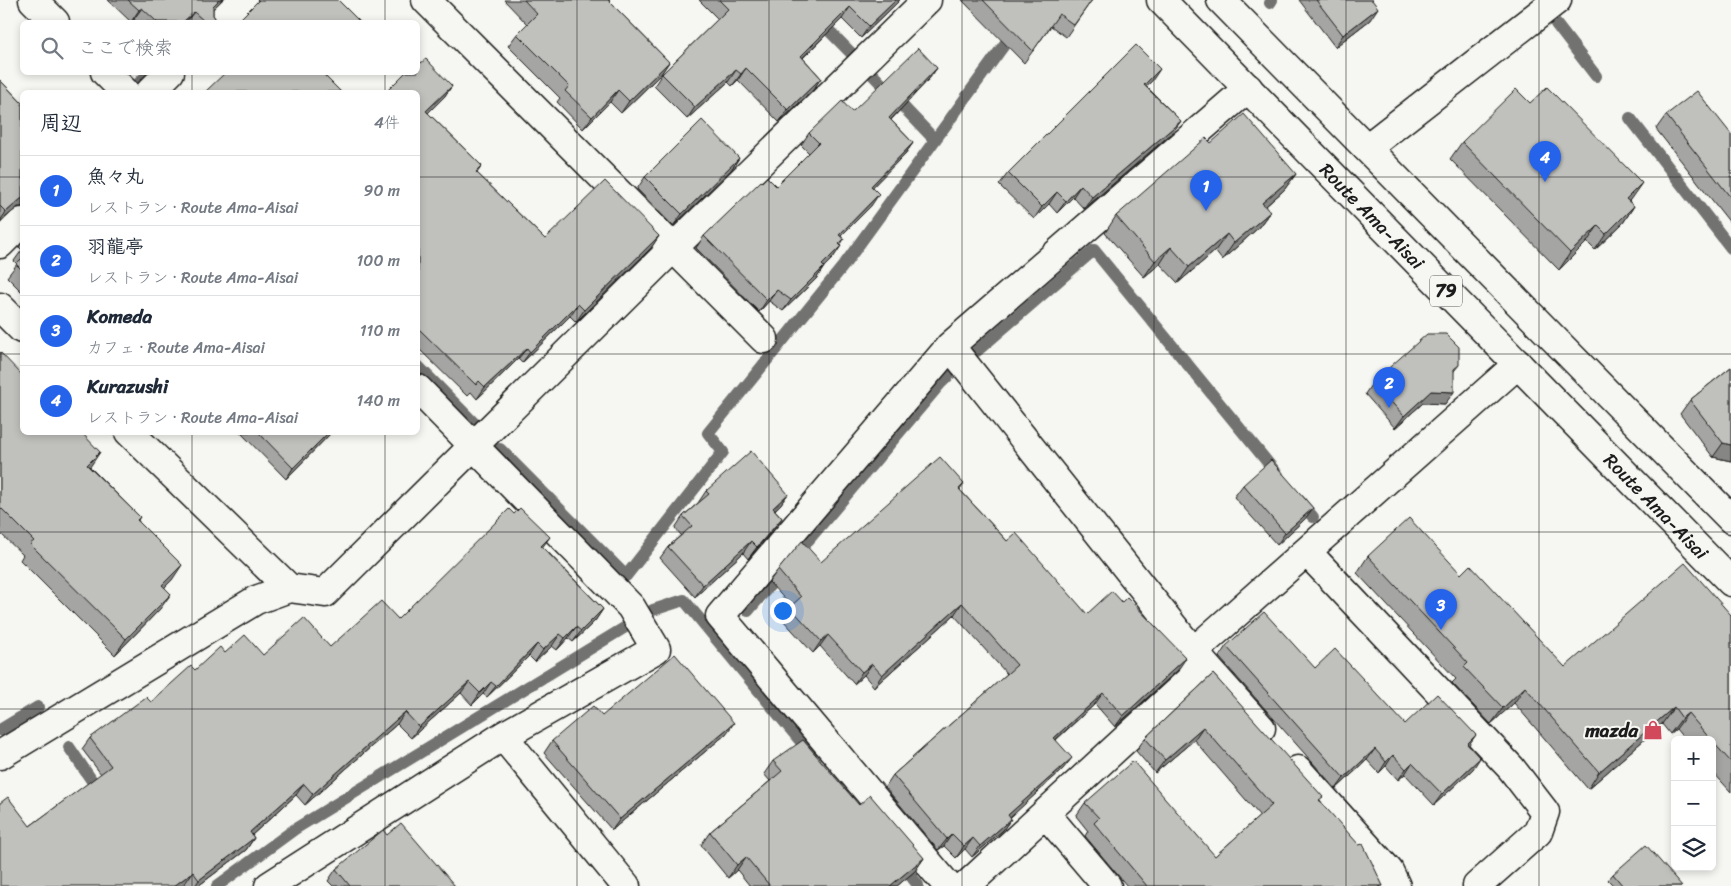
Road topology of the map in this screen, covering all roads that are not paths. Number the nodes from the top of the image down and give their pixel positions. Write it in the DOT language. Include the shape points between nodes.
graph roads {
  1 [pos="33,0"];
  2 [pos="243,0"];
  3 [pos="426,0"];
  4 [pos="927,0"];
  5 [pos="1161,0"];
  6 [pos="1556,0"];
  7 [pos="1222,1"];
  8 [pos="53,20"];
  9 [pos="222,20"];
  10 [pos="108,75"];
  11 [pos="167,75"];
  12 [pos="1248,88"];
  13 [pos="123,90"];
  14 [pos="152,90"];
  15 [pos="1367,148"];
  16 [pos="20,224"];
  17 [pos="0,244"];
  18 [pos="673,248"];
  19 [pos="0,307"];
  20 [pos="20,327"];
  21 [pos="764,339"];
  22 [pos="950,346"];
  23 [pos="1518,364"];
  24 [pos="420,391"];
  25 [pos="132,435"];
  26 [pos="474,446"];
  27 [pos="1731,519"];
  28 [pos="1306,552"];
  29 [pos="1731,582"];
  30 [pos="289,588"];
  31 [pos="1196,656"];
  32 [pos="503,736"];
  33 [pos="0,755"];
  34 [pos="1044,813"];
  35 [pos="288,881"];
  36 [pos="626,886"];
  37 [pos="948,886"];
  38 [pos="966,886"];
  39 [pos="1107,886"];
  40 [pos="1396,886"];
  41 [pos="1477,886"];
  1 -- 8 [label="street"];
  2 -- 9 [label="street"];
  3 -- 18 [label="street"];
  4 -- 18 [label="street"];
  5 -- 12 [label="street, Route Ama-Aisai / 79"];
  6 -- 15 [label="street"];
  7 -- 15 [label="street, 79"];
  10 -- 13 [label="street"];
  11 -- 14 [label="street"];
  12 -- 22 [label="street"];
  12 -- 23 [label="street, Route Ama-Aisai / 79"];
  15 -- 27 [label="street, 79"];
  16 -- 17 [label="street"];
  18 -- 21 [label="street"];
  18 -- 26 [label="street"];
  19 -- 20 [label="street"];
  22 -- 31 [label="street"];
  22 -- 37 [label="street" via="720,616"];
  23 -- 28 [label="street"];
  23 -- 29 [label="street, Route Ama-Aisai / 79"];
  24 -- 26 [label="street"];
  25 -- 30 [label="street"];
  26 -- 30 [label="street" via="325,593"];
  26 -- 32 [label="street" via="631,607 656,649"];
  28 -- 31 [label="street" via="1203,644"];
  28 -- 41 [label="street" via="1511,768 1545,812 1538,832"];
  30 -- 33 [label="street" via="256,600"];
  31 -- 34 [label="street" via="1192,678"];
  31 -- 40 [label="street" via="1389,871"];
  32 -- 35 [label="street"];
  32 -- 36 [label="street"];
  34 -- 38 [label="street"];
  34 -- 39 [label="street"];
}
